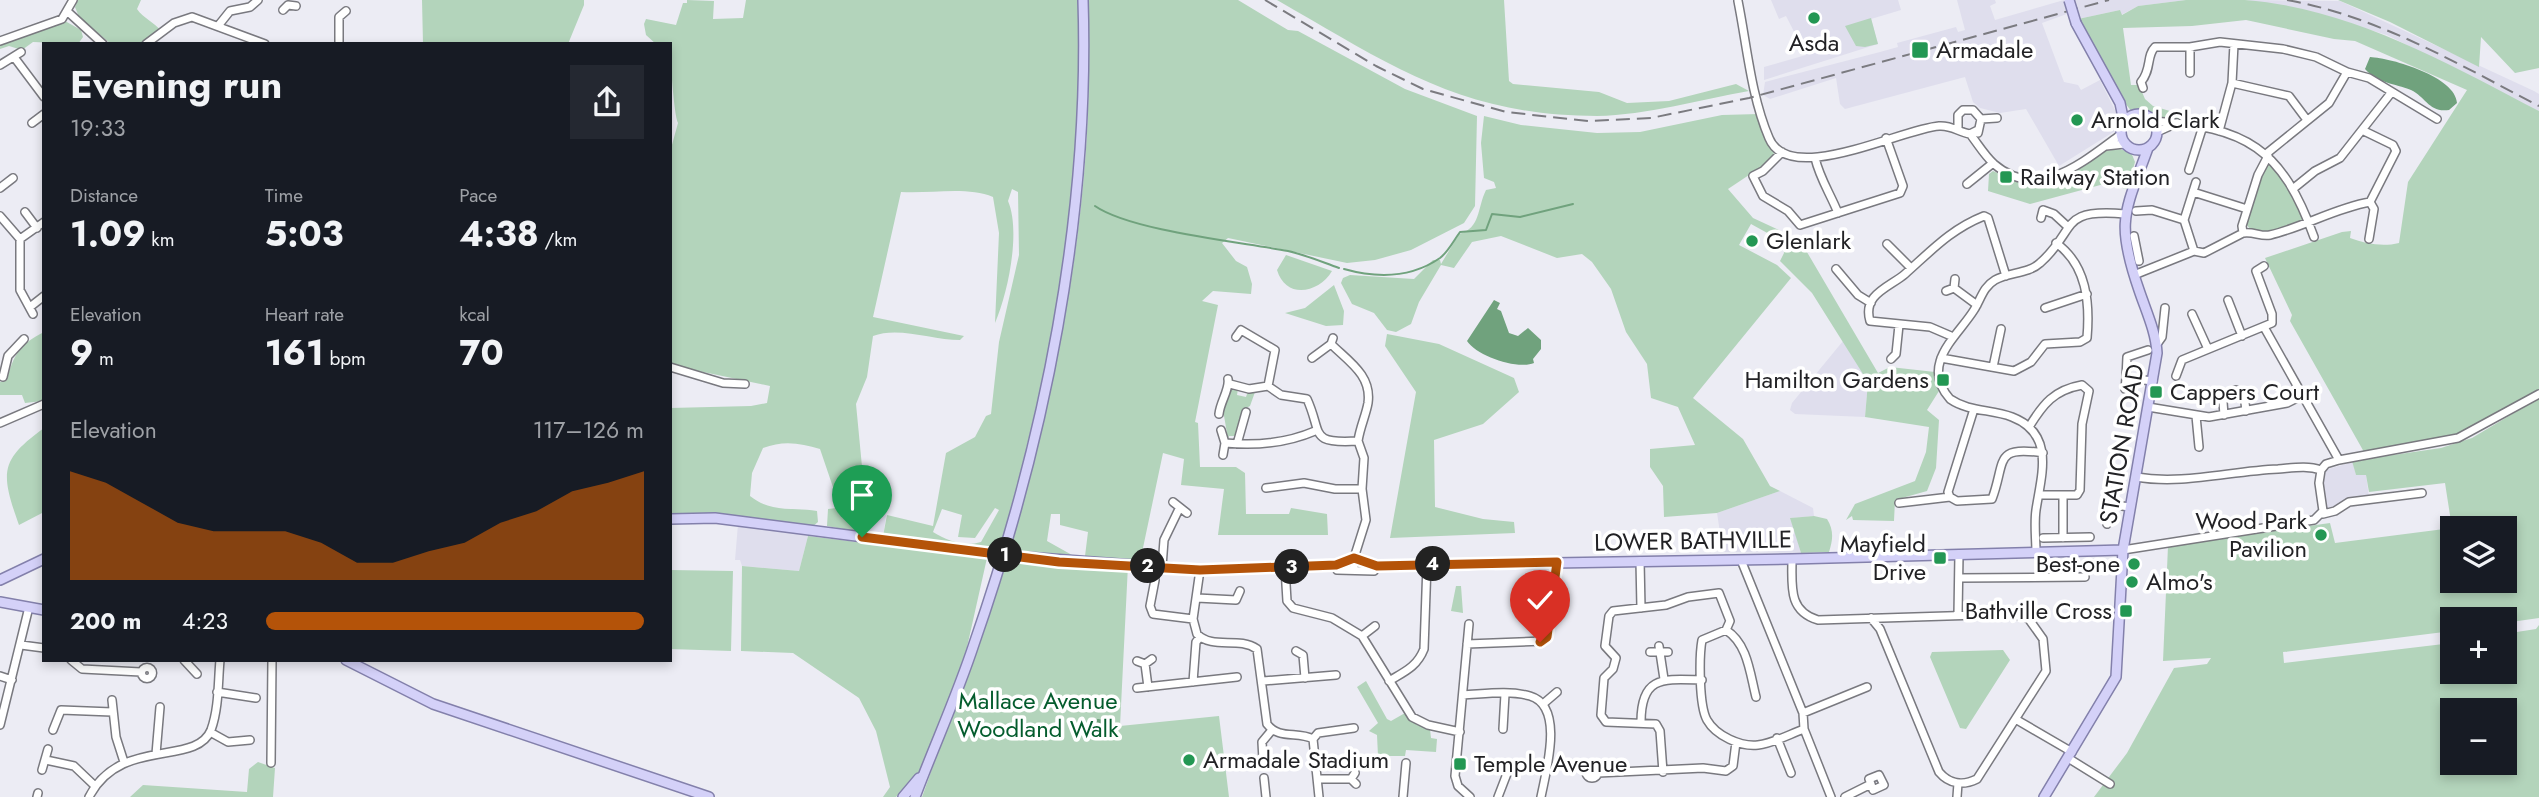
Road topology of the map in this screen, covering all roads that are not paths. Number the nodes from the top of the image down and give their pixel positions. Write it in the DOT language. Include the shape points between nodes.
graph roads {
  1 [pos="73,0"];
  2 [pos="258,0"];
  3 [pos="1083,0"];
  4 [pos="1739,0"];
  5 [pos="2069,0"];
  6 [pos="68,12"];
  7 [pos="331,13"];
  8 [pos="218,26"];
  9 [pos="0,41"];
  10 [pos="101,42"];
  11 [pos="149,42"];
  12 [pos="260,42"];
  13 [pos="339,42"];
  14 [pos="2234,44"];
  15 [pos="2190,47"];
  16 [pos="21,52"];
  17 [pos="14,57"];
  18 [pos="0,65"];
  19 [pos="2347,72"];
  20 [pos="2190,73"];
  21 [pos="2131,80"];
  22 [pos="2232,83"];
  23 [pos="2390,93"];
  24 [pos="42,94"];
  25 [pos="2120,103"];
  26 [pos="2133,115"];
  27 [pos="42,116"];
  28 [pos="1956,118"];
  29 [pos="1997,118"];
  30 [pos="1981,119"];
  31 [pos="2437,119"];
  32 [pos="2308,120"];
  33 [pos="2153,121"];
  34 [pos="2124,122"];
  35 [pos="32,123"];
  36 [pos="2178,123"];
  37 [pos="1941,126"];
  38 [pos="2203,126"];
  39 [pos="1958,128"];
  40 [pos="1978,130"];
  41 [pos="2219,131"];
  42 [pos="2364,131"];
  43 [pos="2157,132"];
  44 [pos="1970,134"];
  45 [pos="1886,138"];
  46 [pos="2122,139"];
  47 [pos="1978,145"];
  48 [pos="2148,148"];
  49 [pos="2135,150"];
  50 [pos="1782,152"];
  51 [pos="2267,155"];
  52 [pos="1815,158"];
  53 [pos="1993,163"];
  54 [pos="2189,170"];
  55 [pos="13,178"];
  56 [pos="2135,181"];
  57 [pos="2196,182"];
  58 [pos="1967,184"];
  59 [pos="0,188"];
  60 [pos="2294,188"];
  61 [pos="2193,192"];
  62 [pos="2370,202"];
  63 [pos="2247,209"];
  64 [pos="2136,211"];
  65 [pos="25,212"];
  66 [pos="1839,213"];
  67 [pos="2039,213"];
  68 [pos="2125,214"];
  69 [pos="0,216"];
  70 [pos="2184,220"];
  71 [pos="2308,222"];
  72 [pos="42,224"];
  73 [pos="2067,226"];
  74 [pos="37,228"];
  75 [pos="2247,232"];
  76 [pos="2134,236"];
  77 [pos="2314,237"];
  78 [pos="20,239"];
  79 [pos="2369,239"];
  80 [pos="2056,243"];
  81 [pos="1887,244"];
  82 [pos="2131,251"];
  83 [pos="2194,251"];
  84 [pos="2139,261"];
  85 [pos="2264,267"];
  86 [pos="1911,268"];
  87 [pos="1836,269"];
  88 [pos="2134,275"];
  89 [pos="2006,276"];
  90 [pos="1955,279"];
  91 [pos="2087,294"];
  92 [pos="42,298"];
  93 [pos="2228,300"];
  94 [pos="1871,303"];
  95 [pos="1977,304"];
  96 [pos="2045,307"];
  97 [pos="2165,308"];
  98 [pos="2192,314"];
  99 [pos="1899,325"];
  100 [pos="2264,327"];
  101 [pos="2001,329"];
  102 [pos="1239,330"];
  103 [pos="1951,336"];
  104 [pos="2242,336"];
  105 [pos="23,339"];
  106 [pos="2157,344"];
  107 [pos="2208,349"];
  108 [pos="2148,350"];
  109 [pos="4,354"];
  110 [pos="1312,358"];
  111 [pos="1941,358"];
  112 [pos="1891,359"];
  113 [pos="1993,367"];
  114 [pos="672,369"];
  115 [pos="2176,376"];
  116 [pos="3,377"];
  117 [pos="2126,378"];
  118 [pos="2153,381"];
  119 [pos="745,384"];
  120 [pos="1268,386"];
  121 [pos="2125,389"];
  122 [pos="2539,394"];
  123 [pos="2303,395"];
  124 [pos="42,405"];
  125 [pos="2148,407"];
  126 [pos="1974,409"];
  127 [pos="2246,411"];
  128 [pos="1246,412"];
  129 [pos="1219,414"];
  130 [pos="2224,415"];
  131 [pos="2196,416"];
  132 [pos="0,423"];
  133 [pos="2029,427"];
  134 [pos="1222,430"];
  135 [pos="1315,431"];
  136 [pos="1358,440"];
  137 [pos="1225,443"];
  138 [pos="1237,444"];
  139 [pos="2199,447"];
  140 [pos="2043,453"];
  141 [pos="1223,455"];
  142 [pos="2339,460"];
  143 [pos="2321,470"];
  144 [pos="2136,477"];
  145 [pos="1266,488"];
  146 [pos="1362,489"];
  147 [pos="2422,492"];
  148 [pos="2040,495"];
  149 [pos="1950,497"];
  150 [pos="2063,497"];
  151 [pos="1173,502"];
  152 [pos="1899,503"];
  153 [pos="2130,507"];
  154 [pos="2323,514"];
  155 [pos="672,519"];
  156 [pos="2107,524"];
  157 [pos="2090,537"];
  158 [pos="2142,537"];
  159 [pos="2043,538"];
  160 [pos="2063,538"];
  161 [pos="2143,546"];
  162 [pos="2123,550"];
  163 [pos="2036,553"];
  164 [pos="1959,554"];
  165 [pos="1354,558"];
  166 [pos="1792,559"];
  167 [pos="42,560"];
  168 [pos="1741,560"];
  169 [pos="1640,561"];
  170 [pos="1557,562"];
  171 [pos="1427,564"];
  172 [pos="1162,567"];
  173 [pos="1285,568"];
  174 [pos="1200,570"];
  175 [pos="1337,570"];
  176 [pos="1354,570"];
  177 [pos="1374,571"];
  178 [pos="2085,577"];
  179 [pos="1959,578"];
  180 [pos="0,580"];
  181 [pos="1155,580"];
  182 [pos="1240,592"];
  183 [pos="1197,598"];
  184 [pos="0,602"];
  185 [pos="29,607"];
  186 [pos="1642,608"];
  187 [pos="42,610"];
  188 [pos="1958,615"];
  189 [pos="1895,617"];
  190 [pos="1871,618"];
  191 [pos="1193,619"];
  192 [pos="1469,624"];
  193 [pos="1375,626"];
  194 [pos="1726,631"];
  195 [pos="1882,635"];
  196 [pos="1362,636"];
  197 [pos="1200,637"];
  198 [pos="1467,644"];
  199 [pos="21,645"];
  200 [pos="42,648"];
  201 [pos="1650,652"];
  202 [pos="1304,653"];
  203 [pos="1145,661"];
  204 [pos="73,662"];
  205 [pos="186,662"];
  206 [pos="220,662"];
  207 [pos="272,662"];
  208 [pos="350,662"];
  209 [pos="141,672"];
  210 [pos="197,674"];
  211 [pos="0,676"];
  212 [pos="1237,677"];
  213 [pos="1305,678"];
  214 [pos="1664,679"];
  215 [pos="12,680"];
  216 [pos="1702,680"];
  217 [pos="1263,681"];
  218 [pos="1388,681"];
  219 [pos="1193,682"];
  220 [pos="1328,686"];
  221 [pos="1148,687"];
  222 [pos="1867,687"];
  223 [pos="1137,688"];
  224 [pos="217,692"];
  225 [pos="1557,692"];
  226 [pos="1505,694"];
  227 [pos="1463,695"];
  228 [pos="1756,697"];
  229 [pos="256,698"];
  230 [pos="112,700"];
  231 [pos="1543,704"];
  232 [pos="160,707"];
  233 [pos="112,712"];
  234 [pos="1803,713"];
  235 [pos="1,715"];
  236 [pos="2017,720"];
  237 [pos="1641,722"];
  238 [pos="0,724"];
  239 [pos="1354,728"];
  240 [pos="1344,729"];
  241 [pos="1503,729"];
  242 [pos="1804,729"];
  243 [pos="53,730"];
  244 [pos="1272,730"];
  245 [pos="1460,732"];
  246 [pos="210,733"];
  247 [pos="1777,738"];
  248 [pos="1313,739"];
  249 [pos="1346,739"];
  250 [pos="250,740"];
  251 [pos="1736,742"];
  252 [pos="48,749"];
  253 [pos="156,754"];
  254 [pos="1265,754"];
  255 [pos="2070,755"];
  256 [pos="46,760"];
  257 [pos="124,762"];
  258 [pos="271,762"];
  259 [pos="1406,763"];
  260 [pos="927,768"];
  261 [pos="42,770"];
  262 [pos="1508,771"];
  263 [pos="1662,772"];
  264 [pos="1598,773"];
  265 [pos="1791,773"];
  266 [pos="1394,774"];
  267 [pos="1405,775"];
  268 [pos="1318,779"];
  269 [pos="1354,779"];
  270 [pos="1958,783"];
  271 [pos="1871,784"];
  272 [pos="2110,784"];
  273 [pos="95,786"];
  274 [pos="1256,788"];
  275 [pos="89,797"];
  276 [pos="709,797"];
  277 [pos="903,797"];
  278 [pos="915,797"];
  279 [pos="1266,797"];
  280 [pos="1319,797"];
  281 [pos="1403,797"];
  282 [pos="1470,797"];
  283 [pos="1498,797"];
  284 [pos="1541,797"];
  285 [pos="1831,797"];
  286 [pos="1845,797"];
  287 [pos="1957,797"];
  288 [pos="2044,797"];
  1 -- 6 [label="street"];
  2 -- 8 [label="street" via="250,7 230,11"];
  3 -- 260 [label="main road" via="1085,88 1051,359 1021,492 990,598"];
  4 -- 50 [label="street" via="1769,138"];
  5 -- 25 [label="main road, bridge" via="2076,23"];
  6 -- 9 [label="street" via="55,22"];
  6 -- 10 [label="street"];
  7 -- 13 [label="street" via="342,14"];
  8 -- 11 [label="street" via="187,17"];
  8 -- 12 [label="street"];
  14 -- 15 [label="street"];
  14 -- 19 [label="street" via="2316,57"];
  14 -- 22 [label="street"];
  15 -- 20 [label="street"];
  15 -- 21 [label="street" via="2152,49 2142,85"];
  16 -- 17 [label="street"];
  17 -- 18 [label="street"];
  17 -- 24 [label="street"];
  19 -- 23 [label="street" via="2368,78"];
  19 -- 32 [label="street" via="2329,103"];
  22 -- 32 [label="street" via="2289,96"];
  22 -- 41 [label="street"];
  23 -- 31 [label="street" via="2408,98"];
  23 -- 42 [label="street"];
  25 -- 26 [label="main road"];
  25 -- 34 [label="main road"];
  26 -- 33 [label="main road"];
  26 -- 34 [label="main road"];
  27 -- 35 [label="street"];
  28 -- 30 [label="street" via="1970,109"];
  28 -- 37 [label="street"];
  28 -- 39 [label="street"];
  29 -- 30 [label="street"];
  30 -- 40 [label="street"];
  32 -- 51 [label="street"];
  33 -- 36 [label="street"];
  33 -- 43 [label="main road"];
  34 -- 46 [label="main road"];
  36 -- 38 [label="street"];
  36 -- 43 [label="street"];
  37 -- 39 [label="street"];
  37 -- 45 [label="street"];
  38 -- 41 [label="street"];
  38 -- 54 [label="street" via="2198,155"];
  39 -- 44 [label="street"];
  40 -- 44 [label="street"];
  40 -- 47 [label="street"];
  41 -- 51 [label="street"];
  42 -- 60 [label="street" via="2340,158"];
  42 -- 62 [label="street" via="2396,151"];
  43 -- 48 [label="main road"];
  44 -- 47 [label="street"];
  45 -- 52 [label="street"];
  45 -- 66 [label="street" via="1903,187 1900,193"];
  46 -- 49 [label="main road"];
  46 -- 53 [label="street" via="2041,181 2020,178"];
  47 -- 53 [label="street"];
  48 -- 49 [label="main road"];
  48 -- 56 [label="main road, STATION ROAD"];
  49 -- 56 [label="main road, STATION ROAD"];
  50 -- 52 [label="street" via="1791,158"];
  50 -- 66 [label="street" via="1753,176 1763,195 1800,225"];
  51 -- 60 [label="street"];
  51 -- 63 [label="street"];
  52 -- 66 [label="street" via="1821,182"];
  53 -- 58 [label="street"];
  55 -- 59 [label="street"];
  56 -- 68 [label="main road, STATION ROAD"];
  57 -- 61 [label="street"];
  60 -- 71 [label="street"];
  61 -- 63 [label="street"];
  61 -- 70 [label="street"];
  62 -- 71 [label="street"];
  62 -- 79 [label="street" via="2374,209"];
  63 -- 75 [label="street"];
  64 -- 70 [label="street" via="2152,210"];
  65 -- 74 [label="street"];
  67 -- 73 [label="street" via="2050,211"];
  68 -- 73 [label="street" via="2092,214"];
  68 -- 82 [label="main road, STATION ROAD"];
  69 -- 78 [label="street"];
  70 -- 83 [label="street"];
  71 -- 75 [label="street" via="2266,236"];
  71 -- 77 [label="street"];
  72 -- 74 [label="street"];
  73 -- 80 [label="street"];
  74 -- 78 [label="street"];
  75 -- 83 [label="street" via="2204,253"];
  76 -- 82 [label="street, STATION ROAD"];
  78 -- 92 [label="street" via="20,290 31,310"];
  80 -- 89 [label="street" via="2040,263"];
  80 -- 91 [label="street" via="2075,261"];
  81 -- 86 [label="street"];
  82 -- 84 [label="street, STATION ROAD"];
  82 -- 88 [label="main road, STATION ROAD"];
  83 -- 88 [label="street"];
  85 -- 100 [label="street" via="2256,271 2272,314 2272,323"];
  86 -- 89 [label="street" via="1945,236 1986,216"];
  86 -- 94 [label="street" via="1881,289"];
  87 -- 94 [label="street"];
  88 -- 106 [label="main road, STATION ROAD"];
  89 -- 95 [label="street" via="1990,284"];
  90 -- 95 [label="street" via="1950,289"];
  91 -- 96 [label="street"];
  91 -- 113 [label="street" via="2087,338 2045,344 2031,362 2014,371"];
  93 -- 104 [label="street"];
  94 -- 99 [label="street" via="1870,321"];
  95 -- 103 [label="street"];
  97 -- 106 [label="street, STATION ROAD"];
  98 -- 107 [label="street"];
  99 -- 103 [label="street" via="1930,327"];
  99 -- 112 [label="street" via="1896,354"];
  100 -- 104 [label="street"];
  100 -- 123 [label="street"];
  101 -- 113 [label="street"];
  102 -- 120 [label="street" via="1275,350"];
  103 -- 111 [label="street"];
  104 -- 107 [label="street"];
  105 -- 109 [label="street"];
  106 -- 118 [label="main road, STATION ROAD"];
  107 -- 115 [label="street" via="2182,360"];
  108 -- 117 [label="street" via="2127,357"];
  109 -- 116 [label="street"];
  110 -- 136 [label="street" via="1332,341 1362,374 1368,391"];
  111 -- 113 [label="street"];
  111 -- 126 [label="street" via="1939,376 1945,393"];
  114 -- 119 [label="street" via="723,383"];
  117 -- 118 [label="street"];
  117 -- 121 [label="street"];
  118 -- 125 [label="main road, STATION ROAD"];
  120 -- 129 [label="street" via="1249,389 1229,381"];
  120 -- 135 [label="street" via="1281,395 1307,399"];
  122 -- 142 [label="street" via="2458,438"];
  123 -- 127 [label="street"];
  123 -- 142 [label="street"];
  124 -- 132 [label="street"];
  125 -- 131 [label="street"];
  125 -- 144 [label="main road, STATION ROAD"];
  126 -- 133 [label="street" via="2011,417"];
  126 -- 149 [label="street"];
  127 -- 130 [label="street"];
  127 -- 130 [label="street" via="2244,394 2236,390 2227,393"];
  128 -- 138 [label="street"];
  130 -- 131 [label="street"];
  131 -- 139 [label="street"];
  133 -- 140 [label="street"];
  133 -- 150 [label="street" via="2052,396 2067,387 2082,385 2089,391 2082,424 2080,490"];
  134 -- 137 [label="street"];
  135 -- 136 [label="street" via="1323,439"];
  135 -- 138 [label="street" via="1261,445"];
  136 -- 146 [label="street" via="1364,458"];
  137 -- 138 [label="street"];
  137 -- 141 [label="street"];
  140 -- 148 [label="street"];
  140 -- 149 [label="street" via="2011,452 1992,499 1957,501"];
  142 -- 143 [label="street"];
  143 -- 144 [label="street" via="2268,469 2161,481"];
  143 -- 154 [label="street"];
  144 -- 153 [label="main road, STATION ROAD"];
  145 -- 146 [label="street" via="1304,482"];
  146 -- 165 [label="street" via="1365,531"];
  147 -- 154 [label="street" via="2349,502"];
  148 -- 150 [label="street"];
  148 -- 163 [label="street"];
  149 -- 152 [label="street"];
  150 -- 160 [label="street"];
  151 -- 172 [label="street" via="1183,511 1164,540"];
  153 -- 156 [label="street" via="2114,505"];
  153 -- 162 [label="main road, STATION ROAD"];
  154 -- 161 [label="street" via="2305,522"];
  155 -- 172 [label="main road, LOWER BATHVILLE, bridge" via="715,518 1011,556"];
  157 -- 160 [label="street"];
  158 -- 161 [label="street"];
  159 -- 160 [label="street"];
  161 -- 162 [label="street"];
  162 -- 163 [label="main road, LOWER BATHVILLE"];
  162 -- 255 [label="main road, STATION ROAD" via="2116,677"];
  163 -- 164 [label="main road, LOWER BATHVILLE"];
  164 -- 166 [label="main road, LOWER BATHVILLE"];
  164 -- 179 [label="street"];
  165 -- 171 [label="main road, LOWER BATHVILLE" via="1377,566"];
  165 -- 173 [label="main road, LOWER BATHVILLE" via="1336,565"];
  165 -- 176 [label="street"];
  166 -- 168 [label="main road, LOWER BATHVILLE"];
  166 -- 190 [label="street" via="1792,597 1806,617"];
  167 -- 180 [label="main road"];
  168 -- 169 [label="main road, LOWER BATHVILLE"];
  168 -- 234 [label="street"];
  169 -- 170 [label="main road, LOWER BATHVILLE"];
  169 -- 186 [label="street"];
  170 -- 171 [label="main road, LOWER BATHVILLE"];
  170 -- 198 [label="street" via="1544,640"];
  171 -- 218 [label="street" via="1424,649 1411,668"];
  172 -- 174 [label="main road, LOWER BATHVILLE"];
  173 -- 174 [label="main road, LOWER BATHVILLE"];
  173 -- 196 [label="street" via="1287,601 1293,608 1332,618"];
  174 -- 183 [label="street"];
  175 -- 176 [label="street"];
  176 -- 177 [label="street"];
  178 -- 179 [label="street"];
  179 -- 188 [label="street"];
  181 -- 191 [label="street" via="1153,614"];
  182 -- 183 [label="street" via="1238,604"];
  183 -- 191 [label="street"];
  184 -- 185 [label="main road"];
  185 -- 187 [label="main road"];
  185 -- 199 [label="street"];
  186 -- 194 [label="street" via="1715,592 1729,615"];
  186 -- 237 [label="street" via="1610,614 1605,646 1616,658 1604,678 1601,715 1606,722"];
  188 -- 189 [label="street"];
  188 -- 236 [label="street" via="2028,618 2043,639 2046,671"];
  189 -- 190 [label="street"];
  189 -- 195 [label="street"];
  190 -- 195 [label="street"];
  191 -- 197 [label="street"];
  192 -- 198 [label="street"];
  193 -- 196 [label="street"];
  194 -- 216 [label="street" via="1702,640"];
  194 -- 228 [label="street" via="1744,650"];
  195 -- 270 [label="street" via="1939,772"];
  196 -- 218 [label="street"];
  197 -- 217 [label="street" via="1210,642 1241,641 1257,649"];
  197 -- 219 [label="street"];
  198 -- 227 [label="street"];
  199 -- 200 [label="street"];
  199 -- 215 [label="street"];
  201 -- 214 [label="street" via="1662,650"];
  202 -- 213 [label="street"];
  203 -- 221 [label="street"];
  204 -- 209 [label="street" via="82,669"];
  205 -- 210 [label="street"];
  206 -- 224 [label="street"];
  207 -- 258 [label="street"];
  208 -- 276 [label="main road" via="433,704"];
  211 -- 215 [label="street"];
  212 -- 219 [label="street"];
  213 -- 217 [label="street"];
  213 -- 220 [label="street" via="1332,676"];
  214 -- 216 [label="street"];
  214 -- 237 [label="street" via="1645,693"];
  215 -- 235 [label="street"];
  216 -- 251 [label="street" via="1707,720"];
  217 -- 244 [label="street" via="1264,716"];
  218 -- 245 [label="street" via="1412,717"];
  219 -- 221 [label="street"];
  221 -- 223 [label="street"];
  222 -- 234 [label="street"];
  224 -- 229 [label="street"];
  224 -- 246 [label="street"];
  225 -- 231 [label="street"];
  226 -- 227 [label="street"];
  226 -- 231 [label="street" via="1533,697"];
  226 -- 241 [label="street"];
  227 -- 245 [label="street"];
  230 -- 233 [label="street"];
  231 -- 284 [label="street" via="1552,729"];
  232 -- 253 [label="street"];
  233 -- 243 [label="street" via="61,710"];
  233 -- 257 [label="street"];
  234 -- 242 [label="street"];
  235 -- 238 [label="street"];
  236 -- 255 [label="street"];
  236 -- 270 [label="street" via="1982,775 1970,783"];
  237 -- 263 [label="street" via="1656,723 1660,731"];
  239 -- 240 [label="street"];
  240 -- 248 [label="street" via="1318,733"];
  240 -- 249 [label="street"];
  242 -- 247 [label="street"];
  242 -- 285 [label="street"];
  244 -- 248 [label="street"];
  244 -- 254 [label="street" via="1262,743"];
  245 -- 282 [label="street" via="1455,776"];
  246 -- 250 [label="street" via="228,742"];
  246 -- 253 [label="street" via="198,746"];
  247 -- 251 [label="street" via="1760,745"];
  247 -- 265 [label="street"];
  248 -- 268 [label="street"];
  251 -- 263 [label="street" via="1730,770"];
  252 -- 256 [label="street"];
  253 -- 257 [label="street"];
  255 -- 272 [label="street"];
  255 -- 288 [label="main road, STATION ROAD"];
  256 -- 261 [label="street"];
  256 -- 273 [label="street" via="74,766"];
  257 -- 273 [label="street"];
  259 -- 267 [label="street"];
  260 -- 277 [label="main road"];
  260 -- 278 [label="main road"];
  262 -- 283 [label="street"];
  263 -- 264 [label="street"];
  266 -- 267 [label="street"];
  267 -- 281 [label="street"];
  268 -- 269 [label="street"];
  268 -- 280 [label="street"];
  270 -- 287 [label="street"];
  271 -- 286 [label="street"];
  273 -- 275 [label="street"];
  274 -- 279 [label="street" via="1264,783"];
}
